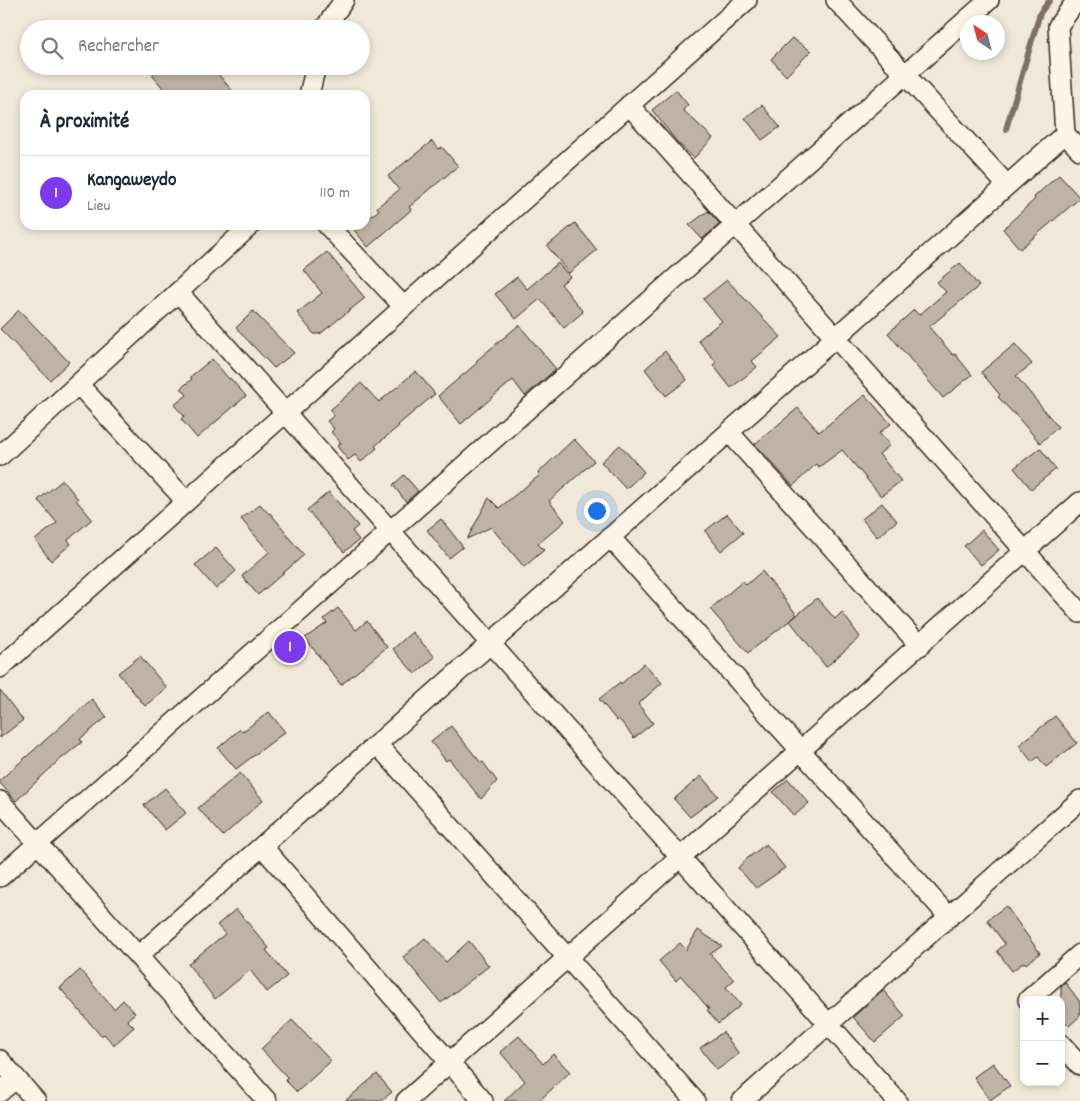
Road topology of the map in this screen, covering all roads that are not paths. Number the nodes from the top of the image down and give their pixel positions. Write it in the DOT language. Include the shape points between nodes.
graph roads {
  1 [pos="344,0"];
  2 [pos="747,0"];
  3 [pos="836,0"];
  4 [pos="989,0"];
  5 [pos="1077,0"];
  6 [pos="330,20"];
  7 [pos="904,74"];
  8 [pos="314,75"];
  9 [pos="310,90"];
  10 [pos="629,105"];
  11 [pos="1065,134"];
  12 [pos="1080,150"];
  13 [pos="1007,185"];
  14 [pos="735,224"];
  15 [pos="246,230"];
  16 [pos="332,230"];
  17 [pos="178,292"];
  18 [pos="404,307"];
  19 [pos="835,337"];
  20 [pos="78,384"];
  21 [pos="285,413"];
  22 [pos="729,432"];
  23 [pos="0,456"];
  24 [pos="186,501"];
  25 [pos="1080,502"];
  26 [pos="390,531"];
  27 [pos="610,537"];
  28 [pos="1025,551"];
  29 [pos="1080,613"];
  30 [pos="490,643"];
  31 [pos="920,646"];
  32 [pos="0,668"];
  33 [pos="377,744"];
  34 [pos="801,751"];
  35 [pos="1080,800"];
  36 [pos="0,801"];
  37 [pos="38,844"];
  38 [pos="262,846"];
  39 [pos="680,858"];
  40 [pos="0,877"];
  41 [pos="949,917"];
  42 [pos="1080,954"];
  43 [pos="138,956"];
  44 [pos="567,958"];
  45 [pos="1033,996"];
  46 [pos="829,1024"];
  47 [pos="1065,1048"];
  48 [pos="0,1060"];
  49 [pos="450,1062"];
  50 [pos="1080,1065"];
  51 [pos="16,1078"];
  52 [pos="0,1092"];
  53 [pos="36,1101"];
  54 [pos="267,1101"];
  55 [pos="406,1101"];
  56 [pos="483,1101"];
  57 [pos="695,1101"];
  58 [pos="742,1101"];
  59 [pos="897,1101"];
  1 -- 6 [label="street"];
  2 -- 10 [label="street"];
  3 -- 7 [label="street"];
  4 -- 7 [label="street"];
  5 -- 11 [label="street" via="1058,26"];
  7 -- 13 [label="street"];
  7 -- 14 [label="street"];
  8 -- 9 [label="street"];
  10 -- 14 [label="street"];
  10 -- 18 [label="street"];
  11 -- 12 [label="street"];
  11 -- 13 [label="street"];
  13 -- 19 [label="street"];
  14 -- 19 [label="street"];
  14 -- 26 [label="street"];
  15 -- 17 [label="street"];
  16 -- 18 [label="street"];
  17 -- 20 [label="street"];
  17 -- 21 [label="street"];
  18 -- 21 [label="street"];
  19 -- 22 [label="street"];
  19 -- 28 [label="street"];
  20 -- 23 [label="street"];
  20 -- 24 [label="street"];
  21 -- 24 [label="street"];
  21 -- 26 [label="street"];
  22 -- 27 [label="street"];
  22 -- 31 [label="street"];
  24 -- 32 [label="street"];
  25 -- 28 [label="street"];
  26 -- 30 [label="street"];
  26 -- 37 [label="street"];
  27 -- 30 [label="street"];
  27 -- 34 [label="street"];
  28 -- 29 [label="street"];
  28 -- 31 [label="street"];
  30 -- 33 [label="street"];
  30 -- 39 [label="street"];
  31 -- 34 [label="street"];
  33 -- 38 [label="street"];
  33 -- 44 [label="street"];
  34 -- 39 [label="street"];
  34 -- 41 [label="street"];
  35 -- 41 [label="street"];
  36 -- 37 [label="street"];
  37 -- 40 [label="street"];
  37 -- 43 [label="street"];
  38 -- 43 [label="street"];
  38 -- 49 [label="street"];
  39 -- 44 [label="street"];
  39 -- 46 [label="street"];
  41 -- 46 [label="street"];
  42 -- 45 [label="street"];
  43 -- 54 [label="street"];
  44 -- 49 [label="street"];
  44 -- 57 [label="street"];
  46 -- 58 [label="street"];
  46 -- 59 [label="street"];
  47 -- 50 [label="street"];
  48 -- 51 [label="street"];
  49 -- 55 [label="street"];
  49 -- 56 [label="street"];
  51 -- 52 [label="street"];
  51 -- 53 [label="street"];
}
